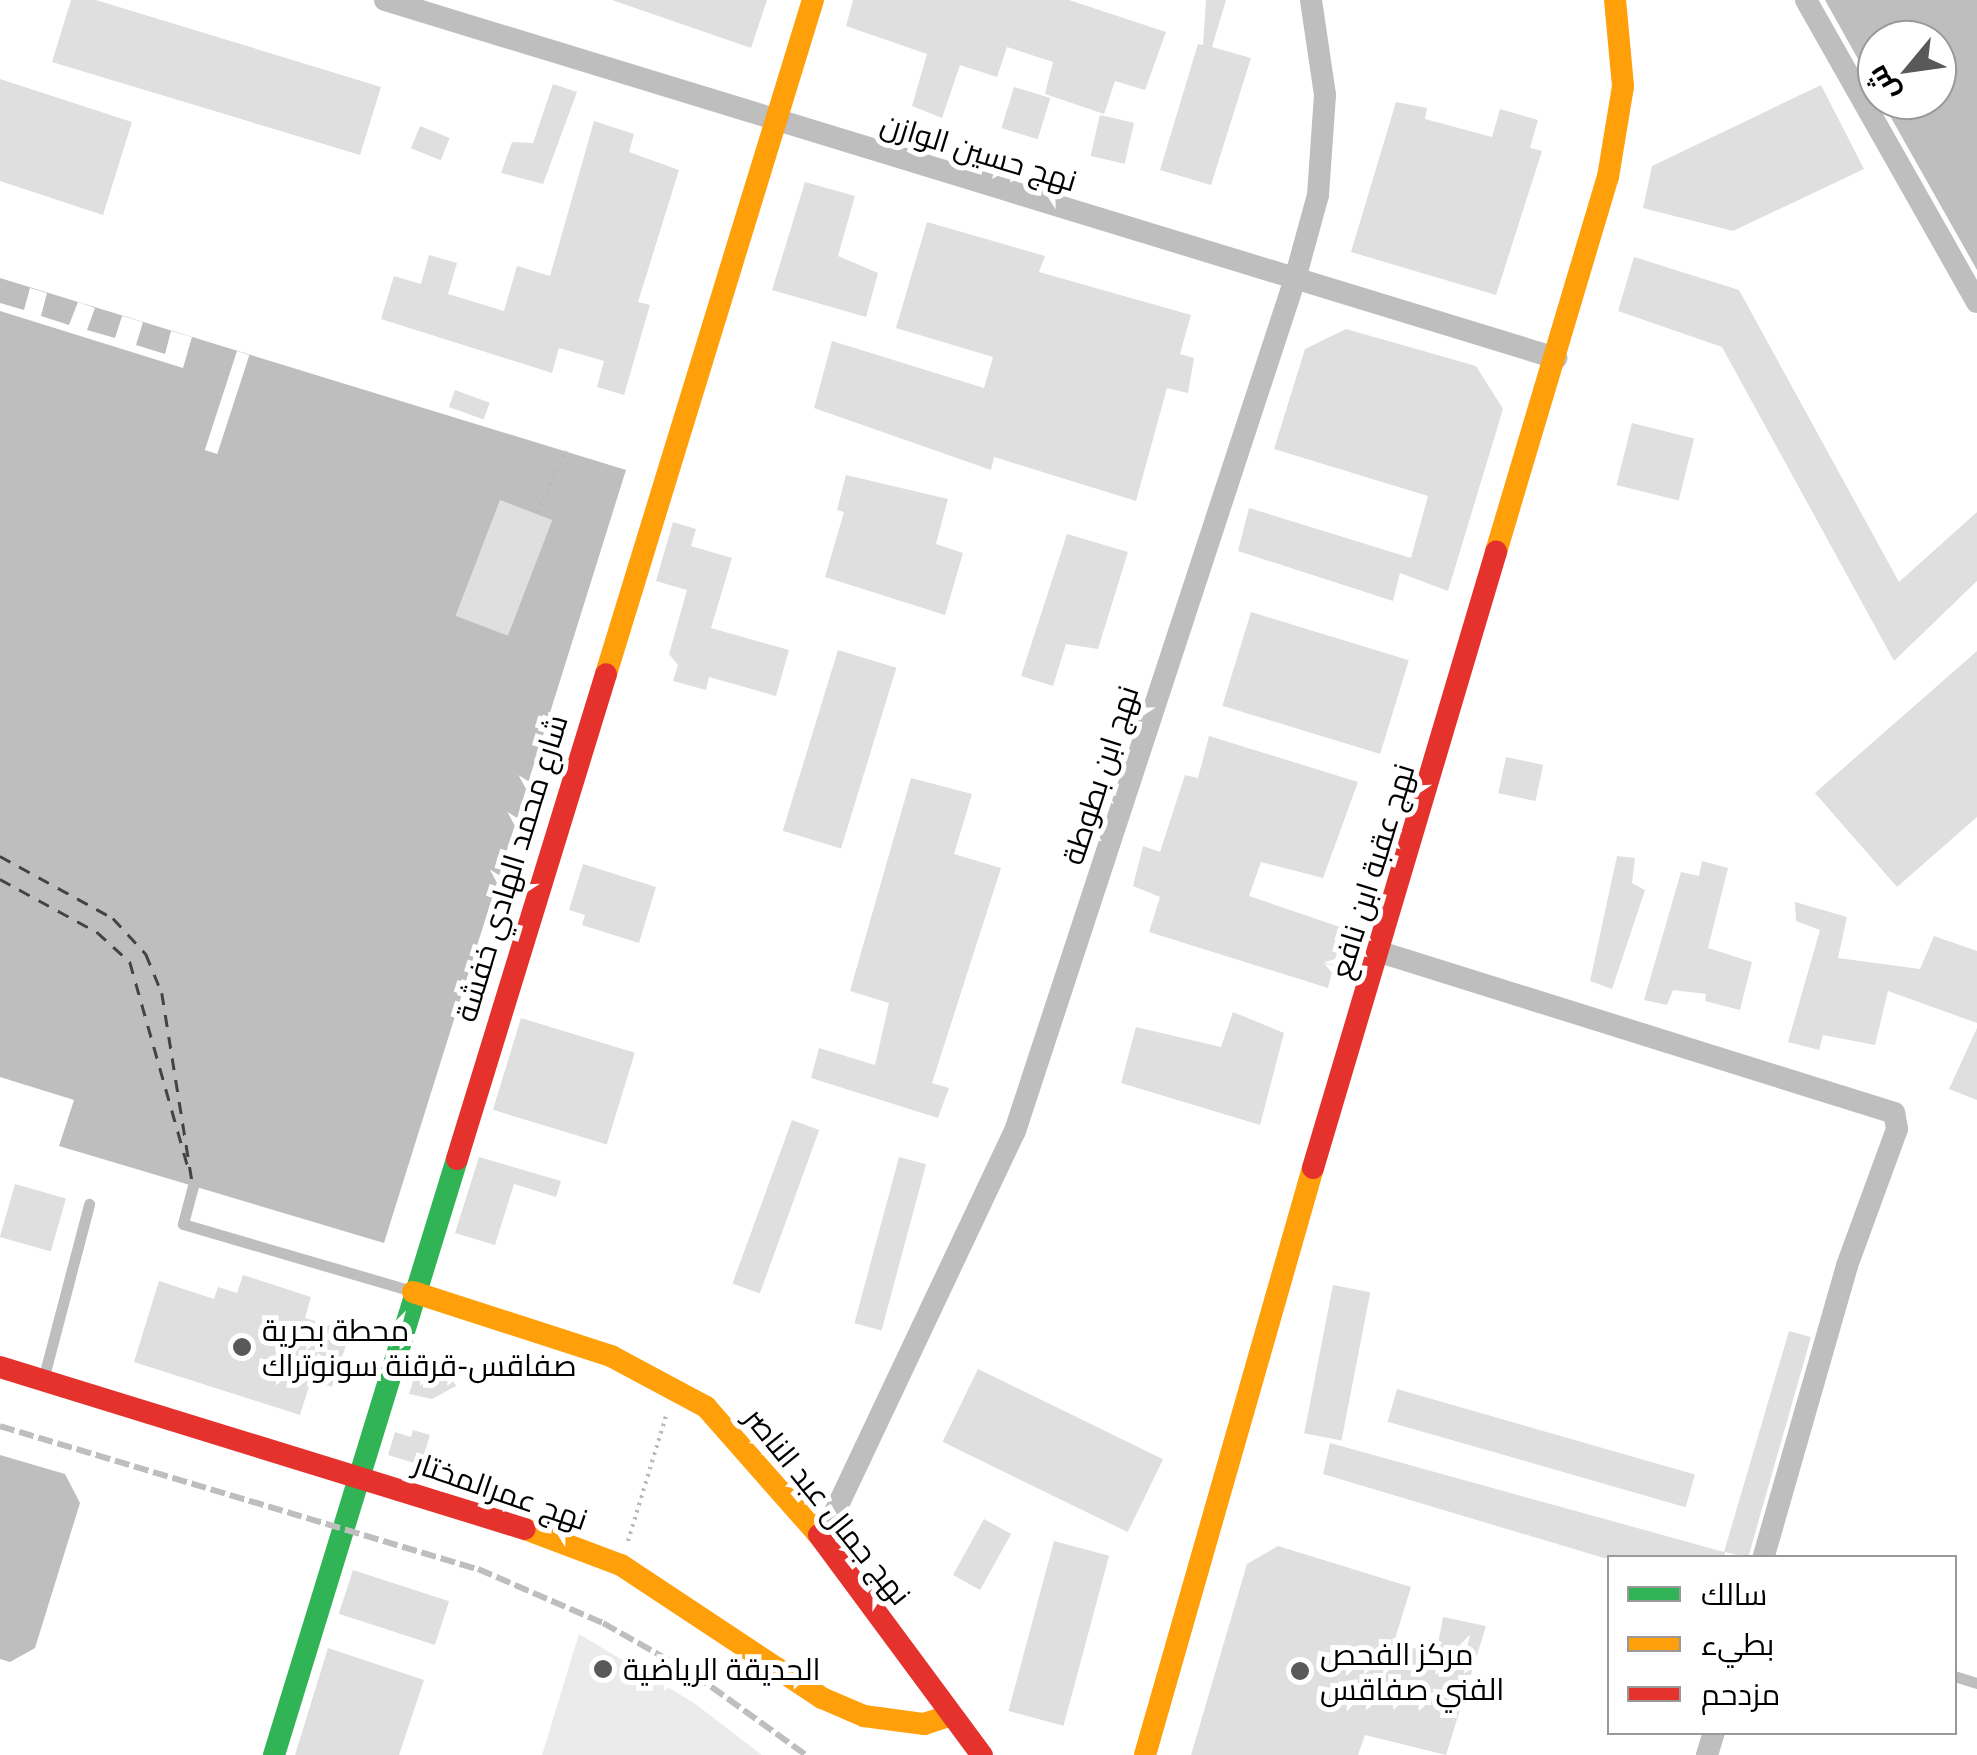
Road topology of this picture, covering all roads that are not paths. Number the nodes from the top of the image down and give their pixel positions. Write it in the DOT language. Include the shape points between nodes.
graph roads {
  1 [pos="385,0"];
  2 [pos="813,0"];
  3 [pos="1312,0"];
  4 [pos="1615,0"];
  5 [pos="1806,0"];
  6 [pos="774,122"];
  7 [pos="1295,279"];
  8 [pos="1977,302"];
  9 [pos="1556,358"];
  10 [pos="1380,952"];
  11 [pos="193,1186"];
  12 [pos="89,1204"];
  13 [pos="413,1292"];
  14 [pos="0,1367"];
  15 [pos="43,1380"];
  16 [pos="359,1476"];
  17 [pos="822,1539"];
  18 [pos="1764,1555"];
  19 [pos="952,1715"];
  20 [pos="274,1755"];
  21 [pos="982,1755"];
  22 [pos="1145,1755"];
  1 -- 6 [label="street, نهج حسين الوازن"];
  2 -- 6 [label="street, شارع محمد الهادي خفشة"];
  3 -- 7 [label="street, نهج ابن بطوطة" via="1325,95 1318,195"];
  4 -- 9 [label="street, نهج عقبة ابن نافع" via="1623,41 1618,132"];
  5 -- 8 [label="street"];
  6 -- 7 [label="street, نهج حسين الوازن"];
  6 -- 13 [label="street, شارع محمد الهادي خفشة"];
  7 -- 9 [label="street, نهج حسين الوازن"];
  7 -- 17 [label="street, نهج ابن بطوطة" via="1014,1131"];
  9 -- 10 [label="street, نهج عقبة ابن نافع"];
  10 -- 18 [label="street" via="1894,1114 1897,1129 1846,1266"];
  10 -- 22 [label="street, نهج عقبة ابن نافع"];
  11 -- 13 [label="lane" via="183,1224"];
  12 -- 15 [label="lane"];
  13 -- 16 [label="street, شارع محمد الهادي خفشة"];
  13 -- 17 [label="street, نهج جمال عبد الناصر" via="611,1356 675,1385 736,1435"];
  14 -- 15 [label="street, نهج عمرالمختار"];
  15 -- 16 [label="street, نهج عمرالمختار"];
  16 -- 19 [label="street, نهج عمرالمختار" via="621,1565 822,1698 864,1716 924,1724"];
  16 -- 20 [label="street, شارع محمد الهادي خفشة"];
  17 -- 19 [label="street, نهج جمال عبد الناصر"];
  19 -- 21 [label="street, نهج جمال عبد الناصر"];
}
